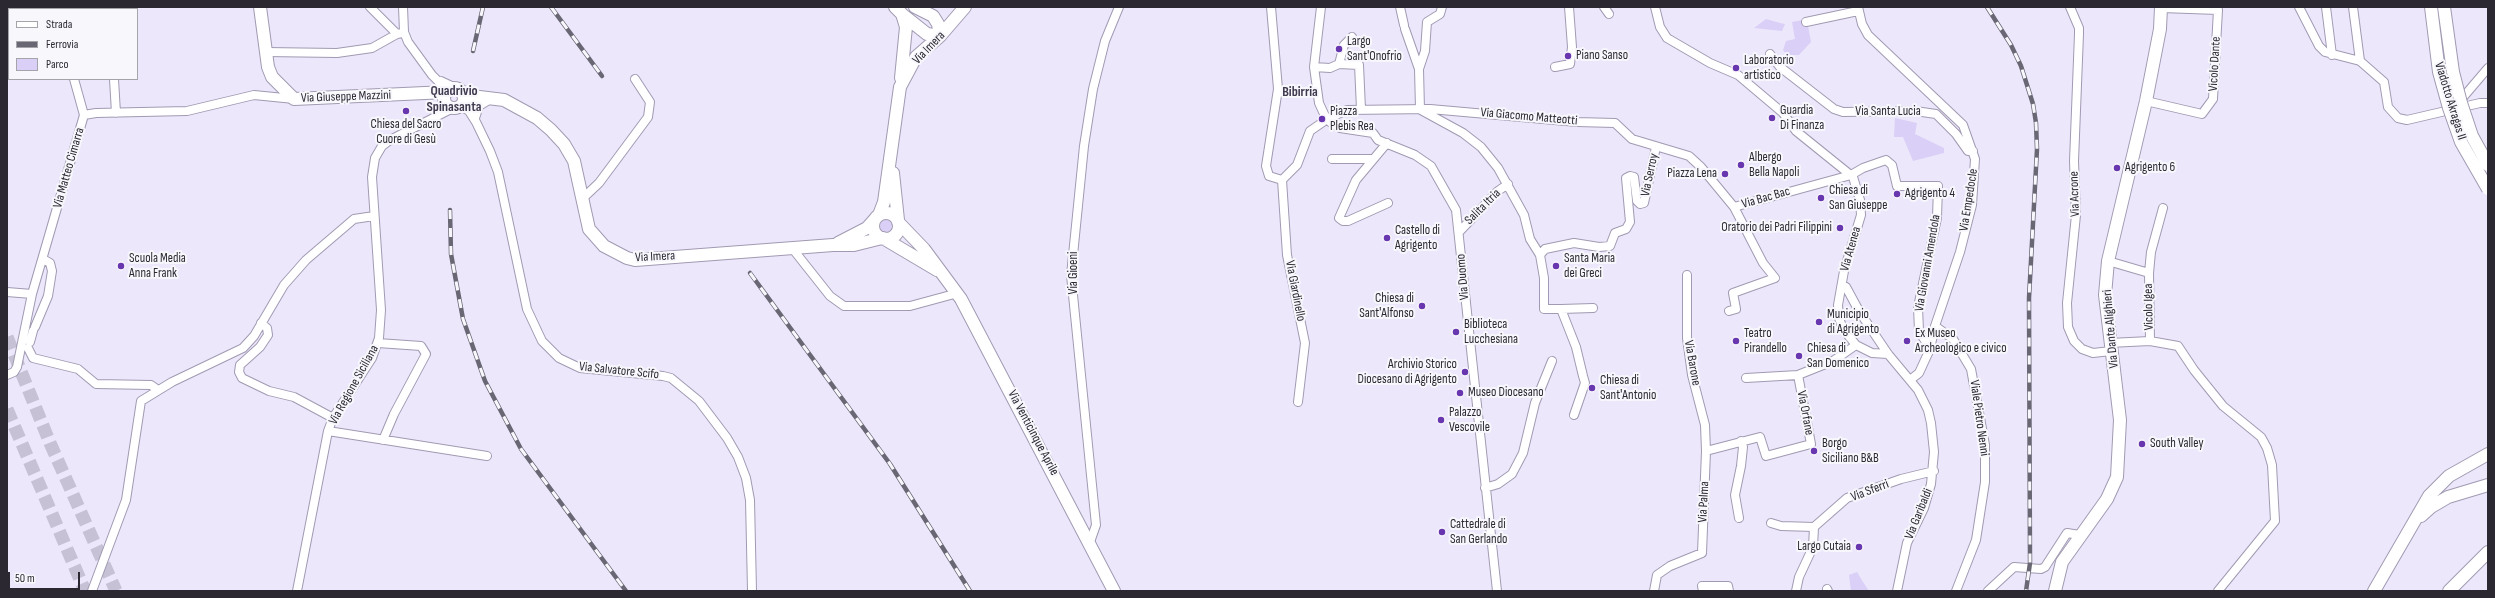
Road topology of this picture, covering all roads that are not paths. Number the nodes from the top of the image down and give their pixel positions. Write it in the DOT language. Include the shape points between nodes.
graph roads {
  1 [pos="260,7"];
  2 [pos="370,7"];
  3 [pos="402,7"];
  4 [pos="915,7"];
  5 [pos="965,7"];
  6 [pos="1119,7"];
  7 [pos="1271,7"];
  8 [pos="1321,7"];
  9 [pos="1400,7"];
  10 [pos="1570,7"];
  11 [pos="1655,7"];
  12 [pos="2070,7"];
  13 [pos="2299,7"];
  14 [pos="2326,7"];
  15 [pos="2354,7"];
  16 [pos="2431,7"];
  17 [pos="2444,7"];
  18 [pos="1441,8"];
  19 [pos="2161,8"];
  20 [pos="1858,9"];
  21 [pos="899,10"];
  22 [pos="1806,22"];
  23 [pos="400,33"];
  24 [pos="940,36"];
  25 [pos="1352,37"];
  26 [pos="266,52"];
  27 [pos="1770,54"];
  28 [pos="2332,55"];
  29 [pos="2360,61"];
  30 [pos="1339,64"];
  31 [pos="1314,67"];
  32 [pos="1555,67"];
  33 [pos="2488,68"];
  34 [pos="1419,69"];
  35 [pos="635,79"];
  36 [pos="74,80"];
  37 [pos="114,80"];
  38 [pos="900,87"];
  39 [pos="454,97"];
  40 [pos="495,98"];
  41 [pos="294,100"];
  42 [pos="2146,101"];
  43 [pos="2488,103"];
  44 [pos="1420,109"];
  45 [pos="1361,110"];
  46 [pos="2454,110"];
  47 [pos="116,113"];
  48 [pos="84,115"];
  49 [pos="476,120"];
  50 [pos="1327,120"];
  51 [pos="892,140"];
  52 [pos="1632,140"];
  53 [pos="1387,143"];
  54 [pos="1656,147"];
  55 [pos="1973,151"];
  56 [pos="1332,159"];
  57 [pos="1373,159"];
  58 [pos="2488,165"];
  59 [pos="1851,175"];
  60 [pos="1282,180"];
  61 [pos="1508,184"];
  62 [pos="2488,189"];
  63 [pos="582,199"];
  64 [pos="1388,203"];
  65 [pos="1734,207"];
  66 [pos="2163,208"];
  67 [pos="374,216"];
  68 [pos="878,217"];
  69 [pos="898,221"];
  70 [pos="1460,231"];
  71 [pos="883,238"];
  72 [pos="833,244"];
  73 [pos="792,248"];
  74 [pos="1540,255"];
  75 [pos="43,259"];
  76 [pos="2108,262"];
  77 [pos="2148,273"];
  78 [pos="1687,275"];
  79 [pos="946,279"];
  80 [pos="1842,285"];
  81 [pos="7,292"];
  82 [pos="958,293"];
  83 [pos="32,294"];
  84 [pos="1593,308"];
  85 [pos="1561,309"];
  86 [pos="1729,311"];
  87 [pos="261,323"];
  88 [pos="1935,326"];
  89 [pos="2150,341"];
  90 [pos="378,343"];
  91 [pos="1856,345"];
  92 [pos="2110,347"];
  93 [pos="1930,349"];
  94 [pos="1888,354"];
  95 [pos="1552,361"];
  96 [pos="7,375"];
  97 [pos="1798,375"];
  98 [pos="1746,378"];
  99 [pos="1910,380"];
  100 [pos="158,390"];
  101 [pos="1298,402"];
  102 [pos="1574,415"];
  103 [pos="333,418"];
  104 [pos="328,431"];
  105 [pos="383,440"];
  106 [pos="1741,441"];
  107 [pos="1706,451"];
  108 [pos="2488,454"];
  109 [pos="487,456"];
  110 [pos="1934,471"];
  111 [pos="2488,485"];
  112 [pos="1485,488"];
  113 [pos="1739,518"];
  114 [pos="1771,523"];
  115 [pos="1814,527"];
  116 [pos="2410,528"];
  117 [pos="2080,535"];
  118 [pos="1090,542"];
  119 [pos="2488,552"];
  120 [pos="1703,589"];
  121 [pos="1796,590"];
  122 [pos="92,591"];
  123 [pos="297,591"];
  124 [pos="752,591"];
  125 [pos="1114,591"];
  126 [pos="1497,591"];
  127 [pos="1654,591"];
  128 [pos="1729,591"];
  129 [pos="1897,591"];
  130 [pos="1956,591"];
  131 [pos="1988,591"];
  132 [pos="2055,591"];
  133 [pos="2218,591"];
  134 [pos="2374,591"];
  135 [pos="2449,591"];
  1 -- 26 [label="main road, Via Giuseppe Mazzini"];
  2 -- 23 [label="street"];
  3 -- 23 [label="street"];
  4 -- 24 [label="main road" via="933,16 938,24"];
  5 -- 24 [label="main road, Via Imera"];
  6 -- 118 [label="street, Via Gioeni" via="1105,41 1093,89 1084,146 1071,275 1096,525"];
  7 -- 60 [label="street" via="1278,89 1266,166 1269,176"];
  8 -- 31 [label="street"];
  9 -- 34 [label="street"];
  10 -- 32 [label="street" via="1570,64"];
  11 -- 59 [label="street, Via Atenea" via="1660,27 1668,38 1738,76 1783,113 1796,131"];
  12 -- 92 [label="street, Via Acrone" via="2079,34 2074,161 2076,215 2067,303 2068,327 2074,342 2082,349 2093,353"];
  13 -- 28 [label="street" via="2319,46"];
  14 -- 28 [label="street"];
  15 -- 29 [label="street"];
  16 -- 62 [label="main road, Viadotto Akragas II, bridge" via="2439,72 2449,108 2461,142"];
  17 -- 58 [label="main road, Viadotto Akragas II, bridge" via="2453,72 2461,103 2472,136"];
  18 -- 34 [label="street" via="1440,14 1427,22 1425,51"];
  19 -- 42 [label="main road, Via Dante Alighieri" via="2160,29"];
  19 -- 42 [label="street, Vicolo Dante" via="2218,10 2213,99 2202,114"];
  20 -- 22 [label="street"];
  20 -- 55 [label="street, Via Empedocle" via="1868,35 1963,125"];
  21 -- 24 [label="main road" via="928,34"];
  21 -- 38 [label="main road" via="906,27"];
  23 -- 26 [label="street" via="372,48 337,53"];
  23 -- 39 [label="street" via="432,75"];
  24 -- 38 [label="main road, Via Imera" via="916,57"];
  25 -- 30 [label="street" via="1344,45"];
  26 -- 41 [label="main road, Via Giuseppe Mazzini" via="272,77"];
  27 -- 55 [label="street, Via Santa Lucia" via="1780,67 1834,109 1842,112 1915,111 1936,114 1956,134 1968,151"];
  28 -- 29 [label="street"];
  29 -- 46 [label="street" via="2384,82 2388,107 2398,118 2407,120"];
  30 -- 31 [label="street" via="1330,68"];
  30 -- 45 [label="street" via="1359,64"];
  31 -- 50 [label="street" via="1318,98"];
  33 -- 46 [label="street"];
  34 -- 44 [label="street"];
  35 -- 63 [label="street" via="650,102 648,117 599,183"];
  36 -- 48 [label="street"];
  37 -- 47 [label="street"];
  38 -- 51 [label="main road, Via Imera"];
  39 -- 40 [label="main road, Via Imera" via="476,90"];
  39 -- 41 [label="main road, Via Giuseppe Mazzini" via="428,94"];
  39 -- 49 [label="street, Via Salvatore Scifo"];
  39 -- 67 [label="street, Via Regione Siciliana" via="436,115 390,140 379,150 372,170"];
  40 -- 49 [label="street" via="480,106"];
  40 -- 63 [label="main road, Via Imera" via="517,106 537,118 564,144 577,170"];
  41 -- 47 [label="street, Via Matteo Cimarra" via="254,95 187,111"];
  42 -- 76 [label="main road, Via Dante Alighieri"];
  43 -- 46 [label="street"];
  44 -- 45 [label="street"];
  44 -- 52 [label="street, Via Giacomo Matteotti" via="1615,123"];
  44 -- 61 [label="street" via="1481,147"];
  45 -- 50 [label="street" via="1340,112"];
  47 -- 48 [label="street, Via Matteo Cimarra" via="96,112"];
  48 -- 75 [label="street, Via Matteo Cimarra"];
  49 -- 124 [label="street, Via Salvatore Scifo" via="498,172 527,309 542,341 567,364 590,370 663,376 678,383 699,401 727,438 746,478 750,500"];
  50 -- 53 [label="street, Via Duomo" via="1340,128 1373,133 1378,140"];
  50 -- 60 [label="street" via="1313,128 1297,165"];
  51 -- 68 [label="main road, Via Imera" via="884,202"];
  51 -- 69 [label="main road, Via Imera"];
  52 -- 54 [label="street, Via Bac Bac"];
  53 -- 57 [label="street"];
  53 -- 70 [label="street, Via Duomo" via="1415,155 1431,166 1456,210"];
  54 -- 65 [label="street, Via Bac Bac" via="1689,156"];
  54 -- 74 [label="street, Via Serroy" via="1644,203 1640,204 1637,201 1634,178 1626,178 1630,222 1626,229 1615,233 1610,246 1574,243 1545,249"];
  55 -- 88 [label="street, Via Empedocle" via="1976,170 1972,205 1960,252"];
  56 -- 57 [label="street"];
  57 -- 64 [label="street" via="1356,180 1340,218 1342,221 1348,221"];
  59 -- 65 [label="street, Via Bac Bac"];
  59 -- 80 [label="street, Via Atenea" via="1857,186 1861,215"];
  59 -- 93 [label="street, Via Giovanni Amendola" via="1863,168 1888,161 1892,164 1897,186 1938,186 1938,218 1918,307 1919,331"];
  60 -- 101 [label="street, Via Giardinello" via="1287,255 1305,343"];
  61 -- 70 [label="street, Salita Itria"];
  61 -- 74 [label="street" via="1524,215 1530,239"];
  63 -- 73 [label="main road, Via Imera" via="587,224 594,236 604,246 634,260"];
  65 -- 86 [label="street" via="1763,263 1775,278 1733,293 1736,309"];
  66 -- 77 [label="street, Vicolo Igea"];
  67 -- 87 [label="street" via="354,219 306,260 284,286"];
  67 -- 90 [label="street, Via Regione Siciliana" via="380,310"];
  68 -- 69 [label="main road" via="892,214"];
  68 -- 71 [label="main road" via="874,230"];
  68 -- 72 [label="main road" via="858,233"];
  69 -- 71 [label="main road" via="897,233 890,238"];
  69 -- 79 [label="main road, Via Venticinque Aprile" via="924,248"];
  70 -- 112 [label="street, Via Duomo"];
  71 -- 72 [label="main road" via="854,245"];
  71 -- 79 [label="main road, Via Venticinque Aprile" via="898,249 930,265"];
  72 -- 73 [label="main road, Via Imera"];
  73 -- 82 [label="street" via="830,296 844,306 910,306"];
  74 -- 85 [label="street" via="1544,278 1544,309"];
  75 -- 83 [label="street, Via Matteo Cimarra"];
  75 -- 100 [label="street" via="50,263 52,271 48,296 29,345 33,358 78,369 96,384 151,385"];
  76 -- 77 [label="street, Vicolo Igea"];
  76 -- 92 [label="main road, Via Dante Alighieri" via="2105,295"];
  77 -- 89 [label="street, Vicolo Igea"];
  78 -- 107 [label="street, Via Barone" via="1688,345 1692,375 1705,425"];
  79 -- 82 [label="main road, Via Venticinque Aprile"];
  80 -- 91 [label="street, Via Atenea" via="1838,305 1843,329"];
  80 -- 94 [label="street, Via Garibaldi" via="1846,287"];
  81 -- 83 [label="street"];
  82 -- 118 [label="main road, Via Venticinque Aprile"];
  83 -- 96 [label="street, Via Matteo Cimarra" via="17,367 14,372"];
  84 -- 85 [label="street"];
  85 -- 102 [label="street" via="1576,347 1585,383"];
  87 -- 100 [label="street" via="250,342 236,354"];
  87 -- 103 [label="street" via="267,328 268,335 260,347 240,365 239,372 242,378 269,391 294,397"];
  88 -- 93 [label="street, Via Empedocle"];
  88 -- 130 [label="street, Viale Pietro Nenni" via="1953,339 1971,369 1985,445 1985,482 1976,540"];
  89 -- 92 [label="street, Via Acrone"];
  89 -- 133 [label="street, Via Acrone" via="2178,346 2223,406 2261,437 2272,465 2276,521"];
  90 -- 103 [label="street, Via Regione Siciliana" via="372,358"];
  90 -- 105 [label="street" via="417,345 423,348 426,354"];
  91 -- 94 [label="street" via="1872,353"];
  91 -- 97 [label="street, Via Orfane" via="1833,361"];
  92 -- 117 [label="main road, Via Dante Alighieri" via="2120,420 2117,477 2107,499"];
  93 -- 99 [label="street, Via Empedocle" via="1918,373"];
  94 -- 99 [label="street, Via Garibaldi"];
  95 -- 112 [label="street" via="1535,403 1523,453 1512,474 1498,484"];
  97 -- 98 [label="street"];
  97 -- 106 [label="street, Via Orfane" via="1811,444 1766,456 1760,437"];
  99 -- 110 [label="street, Via Garibaldi" via="1928,410"];
  100 -- 122 [label="street" via="141,401 126,500"];
  103 -- 104 [label="street, Via Regione Siciliana"];
  104 -- 105 [label="street"];
  104 -- 123 [label="street, Via Regione Siciliana"];
  105 -- 109 [label="street"];
  106 -- 107 [label="street, Via Orfane"];
  106 -- 113 [label="street" via="1742,466 1735,495"];
  107 -- 127 [label="street, Via Palma" via="1702,553 1670,566 1657,576"];
  108 -- 116 [label="main road" via="2449,476 2429,496"];
  110 -- 115 [label="street, Via Sferri" via="1900,479 1848,498"];
  110 -- 129 [label="street, Via Garibaldi" via="1929,494 1904,553"];
  111 -- 116 [label="main road" via="2448,497 2431,506"];
  112 -- 126 [label="street, Via Duomo"];
  114 -- 115 [label="street" via="1781,526"];
  115 -- 121 [label="street" via="1813,546 1800,573"];
  116 -- 134 [label="main road"];
  117 -- 131 [label="street" via="2066,533 2045,567 2014,567"];
  117 -- 132 [label="main road, Via Dante Alighieri" via="2062,562"];
  118 -- 125 [label="main road, Via Venticinque Aprile"];
  119 -- 135 [label="main road"];
  120 -- 128 [label="street" via="1728,586"];
}
